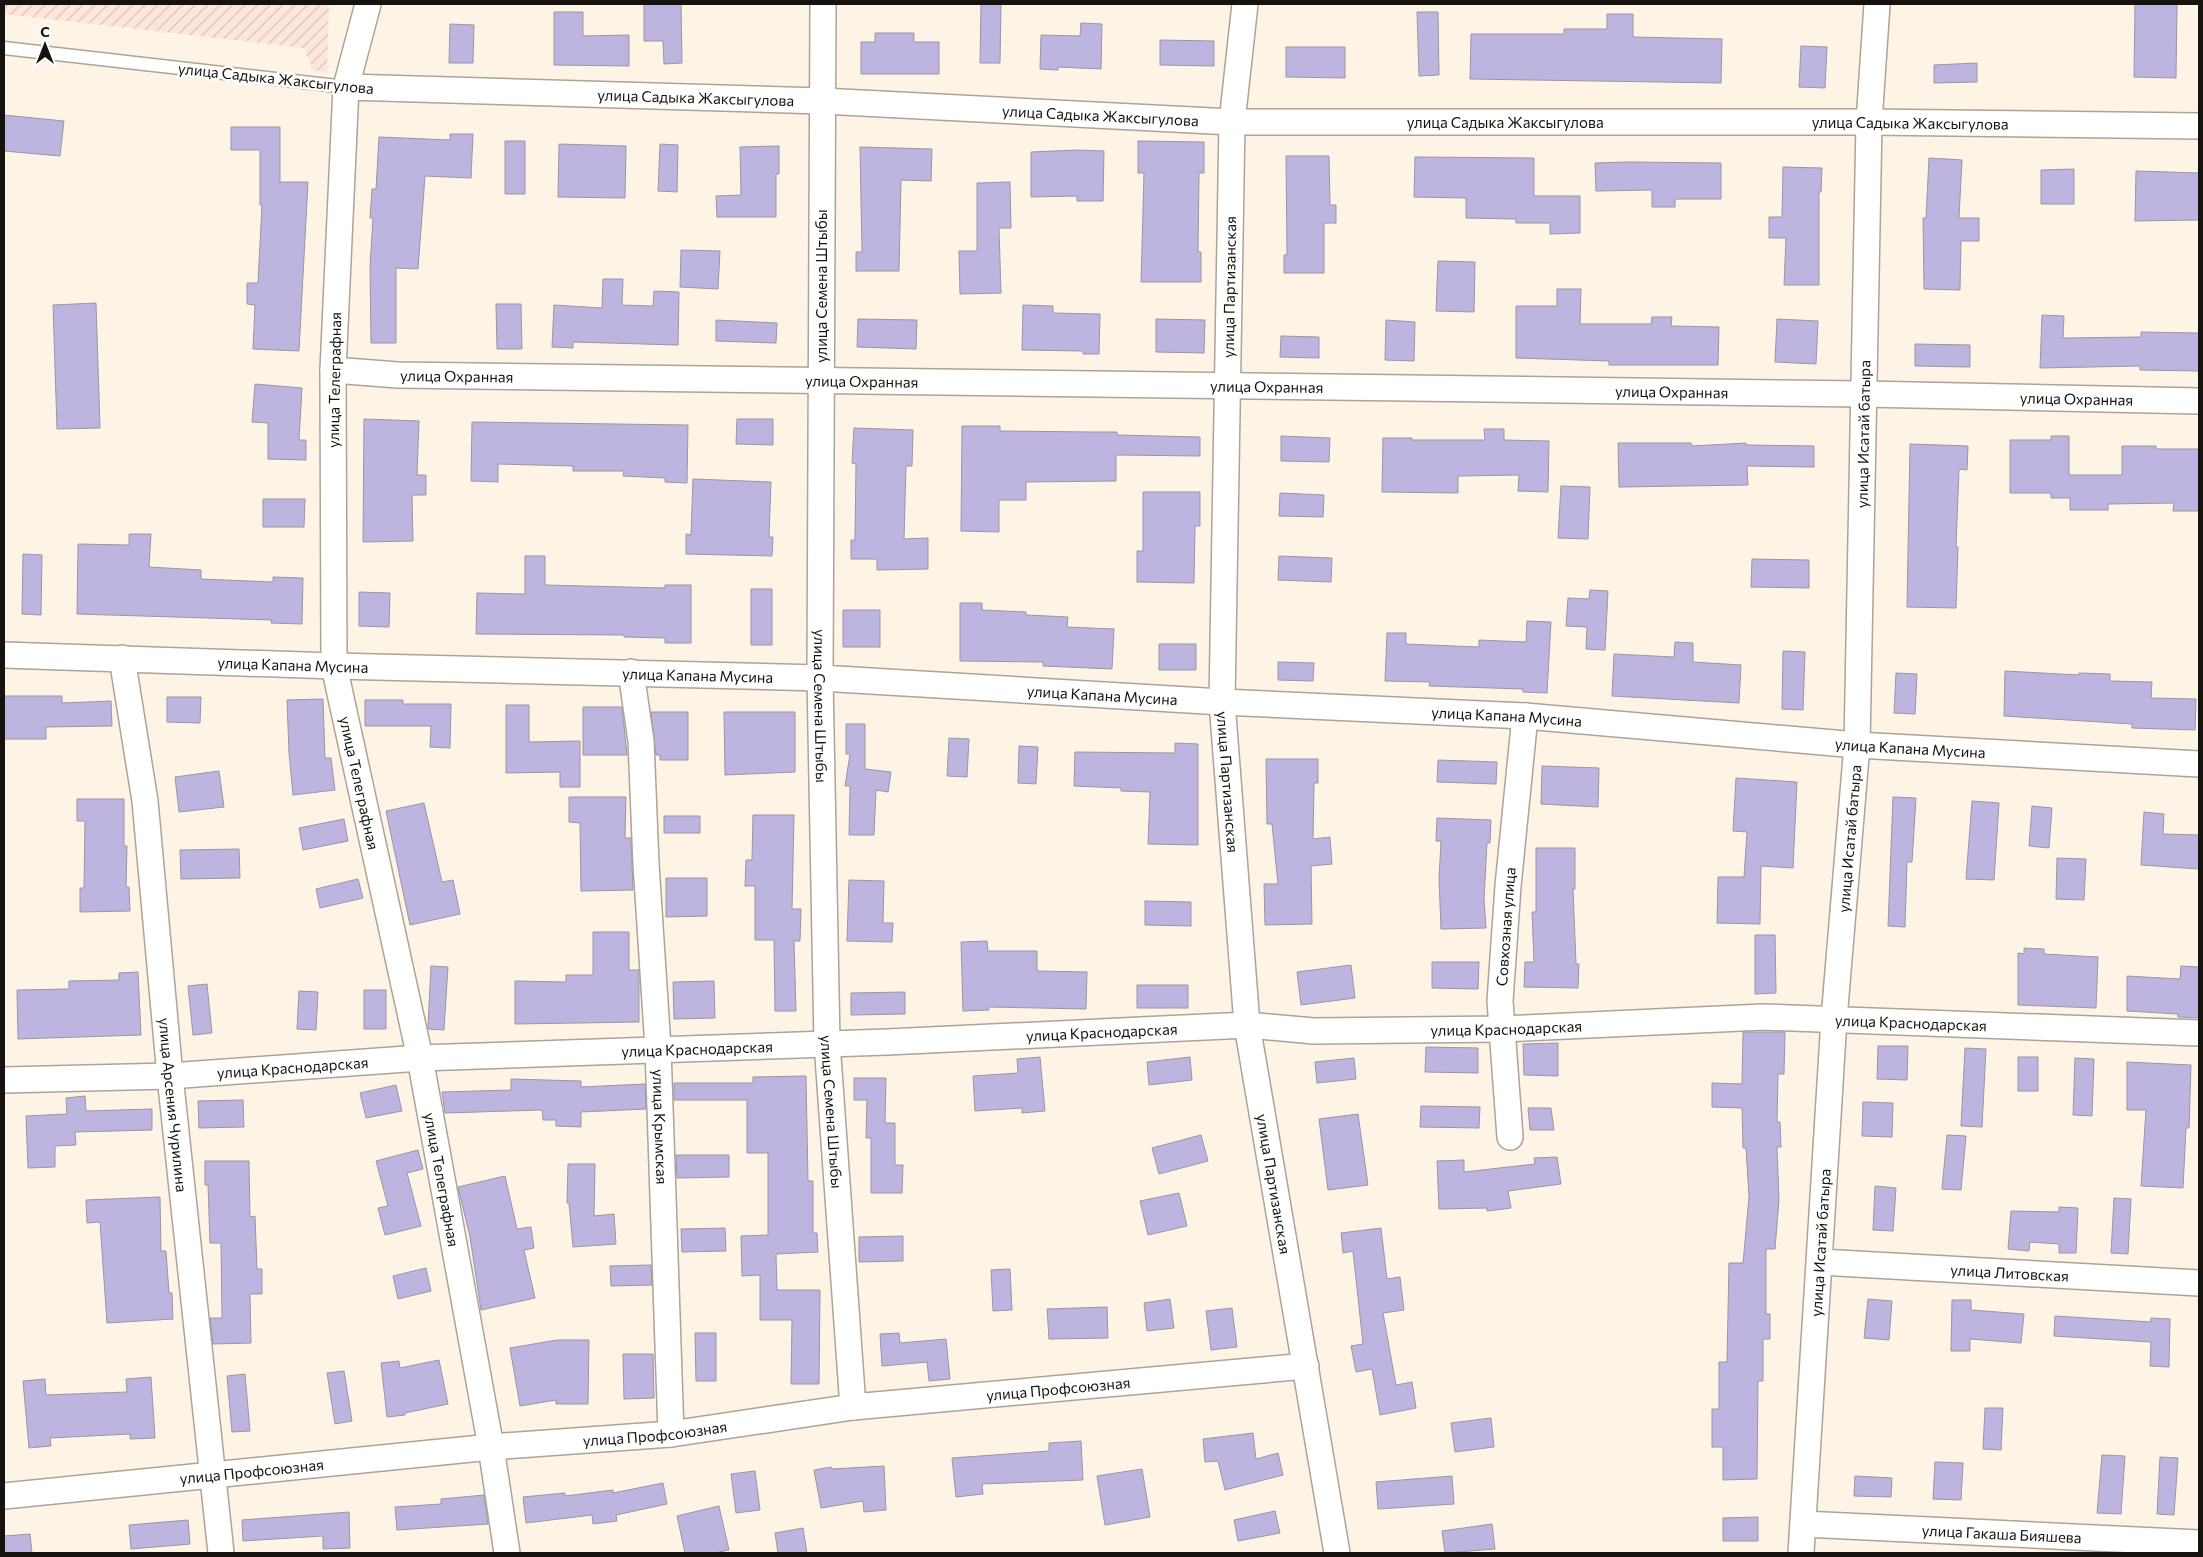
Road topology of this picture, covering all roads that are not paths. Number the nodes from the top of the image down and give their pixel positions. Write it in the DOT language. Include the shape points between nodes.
graph roads {
  1 [pos="368,4"];
  2 [pos="823,4"];
  3 [pos="1245,4"];
  4 [pos="1877,4"];
  5 [pos="4,48"];
  6 [pos="346,88"];
  7 [pos="822,101"];
  8 [pos="1232,122"];
  9 [pos="1869,122"];
  10 [pos="2199,126"];
  11 [pos="333,370"];
  12 [pos="821,382"];
  13 [pos="1227,386"];
  14 [pos="1864,394"];
  15 [pos="2199,401"];
  16 [pos="4,655"];
  17 [pos="122,658"];
  18 [pos="334,666"];
  19 [pos="631,672"];
  20 [pos="820,678"];
  21 [pos="1222,702"];
  22 [pos="1525,716"];
  23 [pos="1857,745"];
  24 [pos="2199,764"];
  25 [pos="1834,1019"];
  26 [pos="1247,1025"];
  27 [pos="1502,1029"];
  28 [pos="2199,1033"];
  29 [pos="828,1044"];
  30 [pos="658,1048"];
  31 [pos="420,1058"];
  32 [pos="170,1076"];
  33 [pos="4,1080"];
  34 [pos="1510,1137"];
  35 [pos="1820,1262"];
  36 [pos="2199,1283"];
  37 [pos="1306,1366"];
  38 [pos="853,1407"];
  39 [pos="671,1434"];
  40 [pos="490,1447"];
  41 [pos="214,1475"];
  42 [pos="4,1496"];
  43 [pos="1803,1524"];
  44 [pos="2199,1543"];
  45 [pos="221,1553"];
  46 [pos="507,1553"];
  47 [pos="1337,1553"];
  48 [pos="1801,1553"];
  1 -- 6 [label="street, улица Телеграфная"];
  2 -- 7 [label="street, улица Семена Штыбы"];
  3 -- 8 [label="street, улица Партизанская"];
  4 -- 9 [label="street, улица Исатай батыра"];
  5 -- 6 [label="lane, улица Садыка Жаксыгулова"];
  6 -- 7 [label="street, улица Садыка Жаксыгулова"];
  6 -- 11 [label="street, улица Телеграфная"];
  7 -- 8 [label="street, улица Садыка Жаксыгулова"];
  7 -- 12 [label="street, улица Семена Штыбы"];
  8 -- 9 [label="street, улица Садыка Жаксыгулова"];
  8 -- 13 [label="street, улица Партизанская"];
  9 -- 10 [label="street, улица Садыка Жаксыгулова"];
  9 -- 14 [label="street, улица Исатай батыра"];
  11 -- 12 [label="street, улица Охранная" via="398,375"];
  11 -- 18 [label="street, улица Телеграфная"];
  12 -- 13 [label="street, улица Охранная"];
  12 -- 20 [label="street, улица Семена Штыбы"];
  13 -- 14 [label="street, улица Охранная"];
  13 -- 21 [label="street, улица Партизанская"];
  14 -- 15 [label="street, улица Охранная"];
  14 -- 23 [label="street, улица Исатай батыра"];
  16 -- 17 [label="street, улица Капана Мусина"];
  17 -- 18 [label="street, улица Капана Мусина"];
  17 -- 32 [label="street, улица Арсения Чурилина" via="144,801"];
  18 -- 19 [label="street, улица Капана Мусина"];
  18 -- 31 [label="street, улица Телеграфная"];
  19 -- 20 [label="street, улица Капана Мусина"];
  19 -- 30 [label="street, улица Крымская" via="641,741"];
  20 -- 21 [label="street, улица Капана Мусина"];
  20 -- 29 [label="street, улица Семена Штыбы"];
  21 -- 22 [label="street, улица Капана Мусина"];
  21 -- 26 [label="street, улица Партизанская"];
  22 -- 23 [label="street, улица Капана Мусина"];
  22 -- 27 [label="street, Совхозная улица" via="1508,886 1500,1001"];
  23 -- 24 [label="street, улица Капана Мусина"];
  23 -- 25 [label="street, улица Исатай батыра"];
  25 -- 27 [label="street, улица Краснодарская" via="1763,1017"];
  25 -- 28 [label="street, улица Краснодарская"];
  25 -- 35 [label="street, улица Исатай батыра"];
  26 -- 27 [label="street, улица Краснодарская" via="1314,1031"];
  26 -- 29 [label="street, улица Краснодарская"];
  26 -- 37 [label="street, улица Партизанская"];
  27 -- 34 [label="street, Совхозная улица"];
  29 -- 30 [label="street, улица Краснодарская"];
  29 -- 38 [label="street, улица Семена Штыбы"];
  30 -- 31 [label="street, улица Краснодарская"];
  30 -- 39 [label="street, улица Крымская"];
  31 -- 32 [label="street, улица Краснодарская"];
  31 -- 40 [label="street, улица Телеграфная"];
  32 -- 33 [label="street, улица Краснодарская"];
  32 -- 41 [label="street, улица Арсения Чурилина"];
  35 -- 36 [label="street, улица Литовская"];
  35 -- 43 [label="street, улица Исатай батыра"];
  37 -- 38 [label="street, улица Профсоюзная"];
  37 -- 47 [label="street, улица Партизанская"];
  38 -- 39 [label="street, улица Профсоюзная"];
  39 -- 40 [label="street, улица Профсоюзная"];
  40 -- 41 [label="street, улица Профсоюзная"];
  40 -- 46 [label="street, улица Телеграфная"];
  41 -- 42 [label="street, улица Профсоюзная"];
  41 -- 45 [label="street, улица Арсения Чурилина"];
  43 -- 44 [label="street, улица Гакаша Бияшева"];
  43 -- 48 [label="street, улица Исатай батыра"];
}
